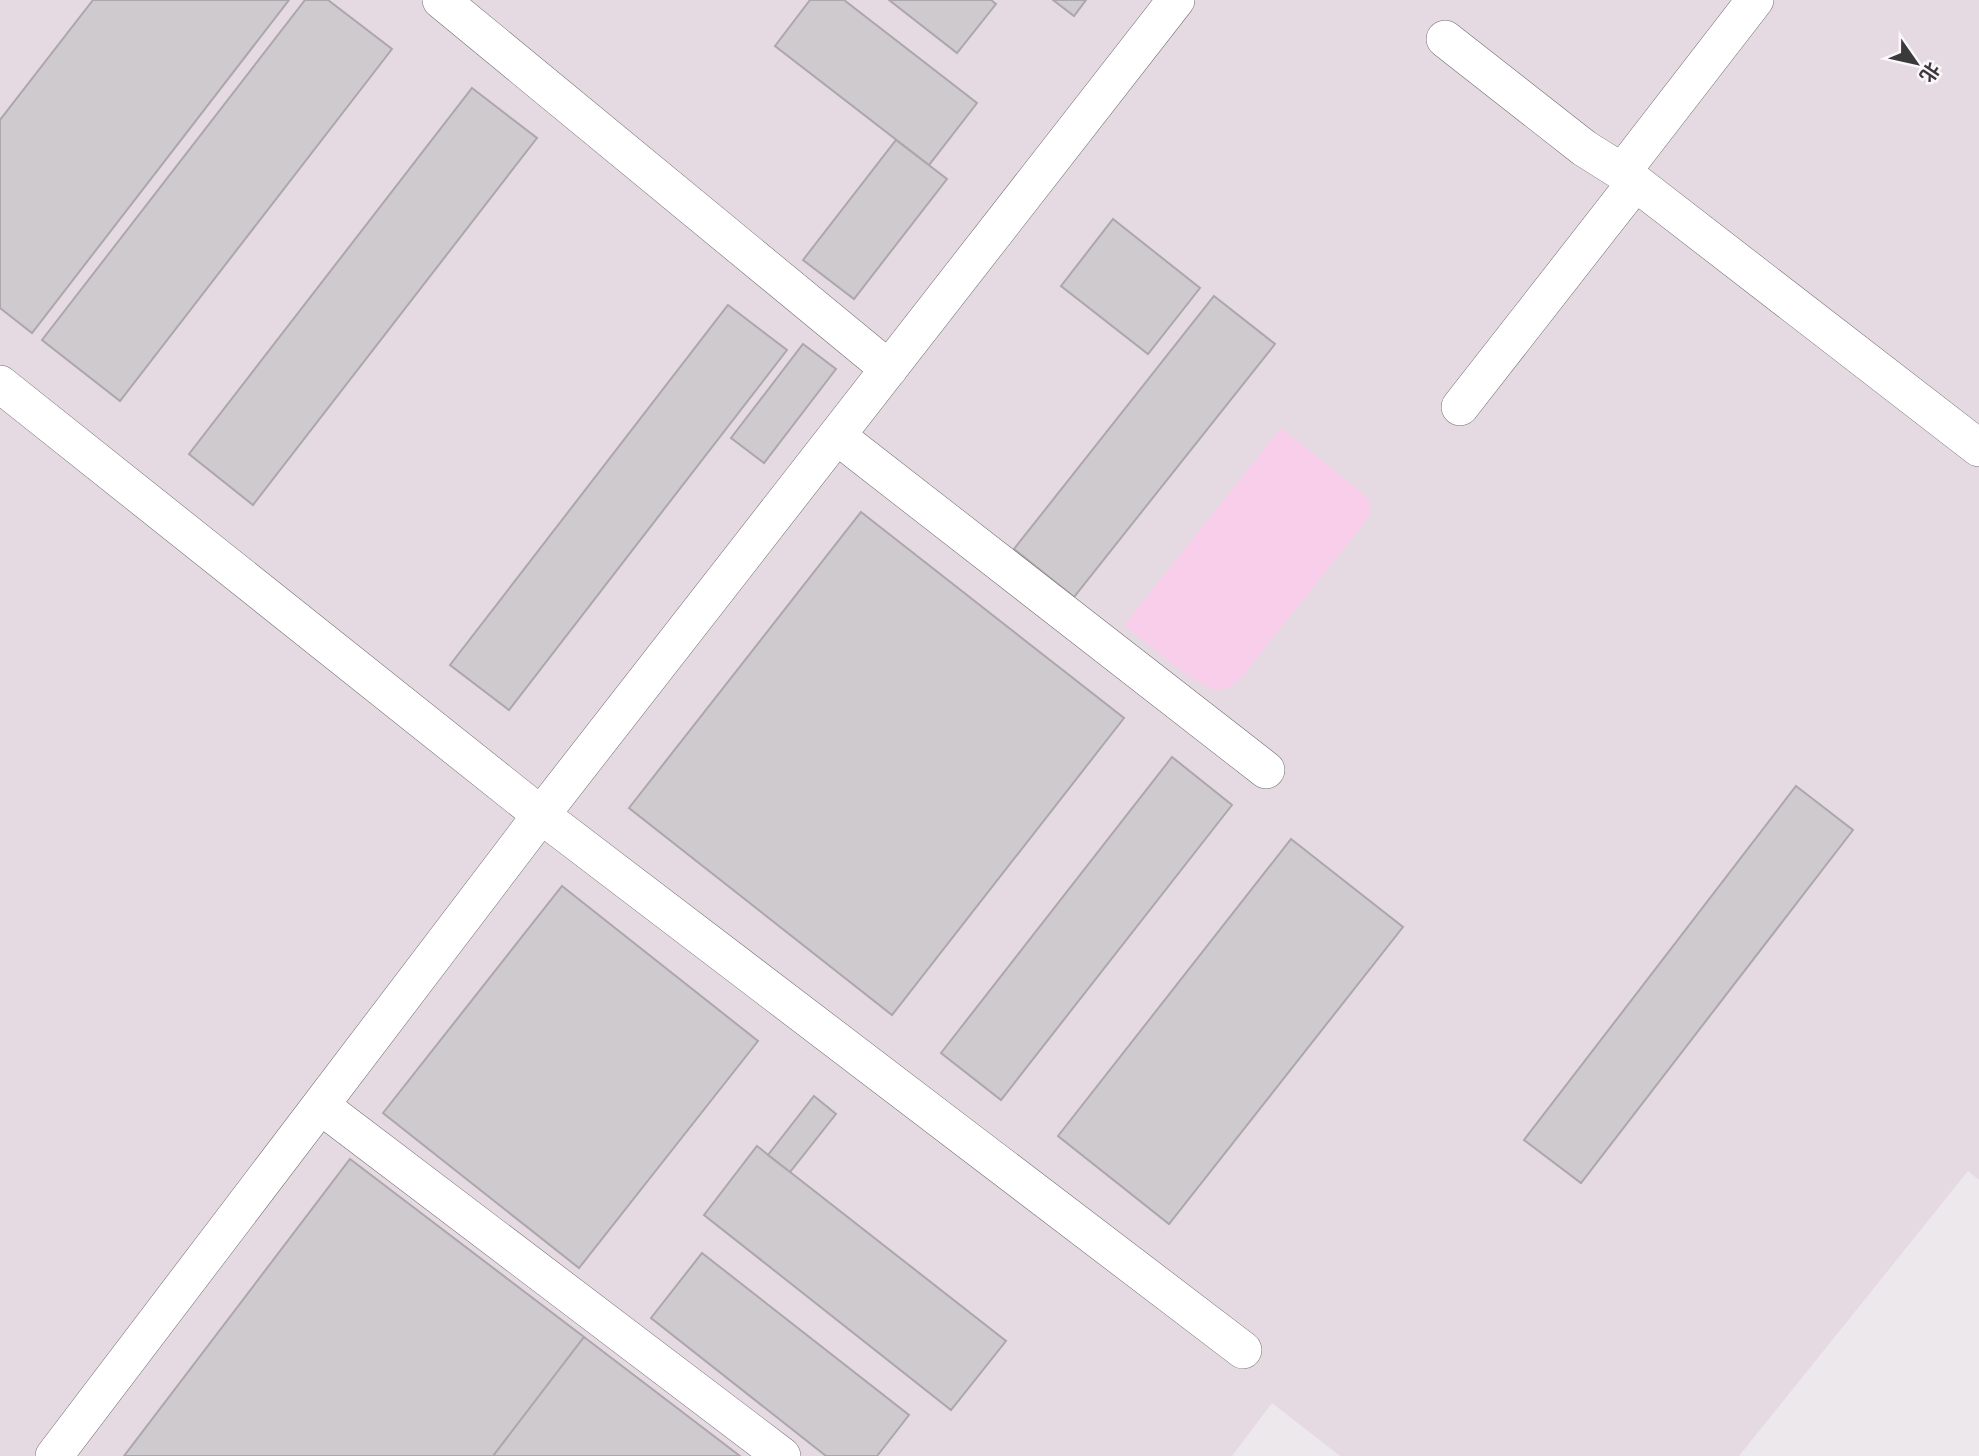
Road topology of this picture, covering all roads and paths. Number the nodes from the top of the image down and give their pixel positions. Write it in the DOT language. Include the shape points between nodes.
graph roads {
  1 [pos="441,0"];
  2 [pos="1176,0"];
  3 [pos="1753,1"];
  4 [pos="1445,39"];
  5 [pos="1629,177"];
  6 [pos="888,369"];
  7 [pos="0,384"];
  8 [pos="1460,407"];
  9 [pos="837,436"];
  10 [pos="1979,448"];
  11 [pos="1266,770"];
  12 [pos="541,816"];
  13 [pos="321,1106"];
  14 [pos="1243,1350"];
  15 [pos="54,1456"];
  16 [pos="782,1456"];
  1 -- 6 [label="lane"];
  2 -- 6 [label="lane"];
  3 -- 5 [label="lane"];
  4 -- 5 [label="lane" via="1584,148"];
  5 -- 8 [label="lane"];
  5 -- 10 [label="lane"];
  6 -- 9 [label="lane"];
  7 -- 12 [label="lane"];
  9 -- 11 [label="lane"];
  9 -- 12 [label="lane"];
  12 -- 13 [label="lane"];
  12 -- 14 [label="lane"];
  13 -- 15 [label="lane"];
  13 -- 16 [label="lane"];
}
